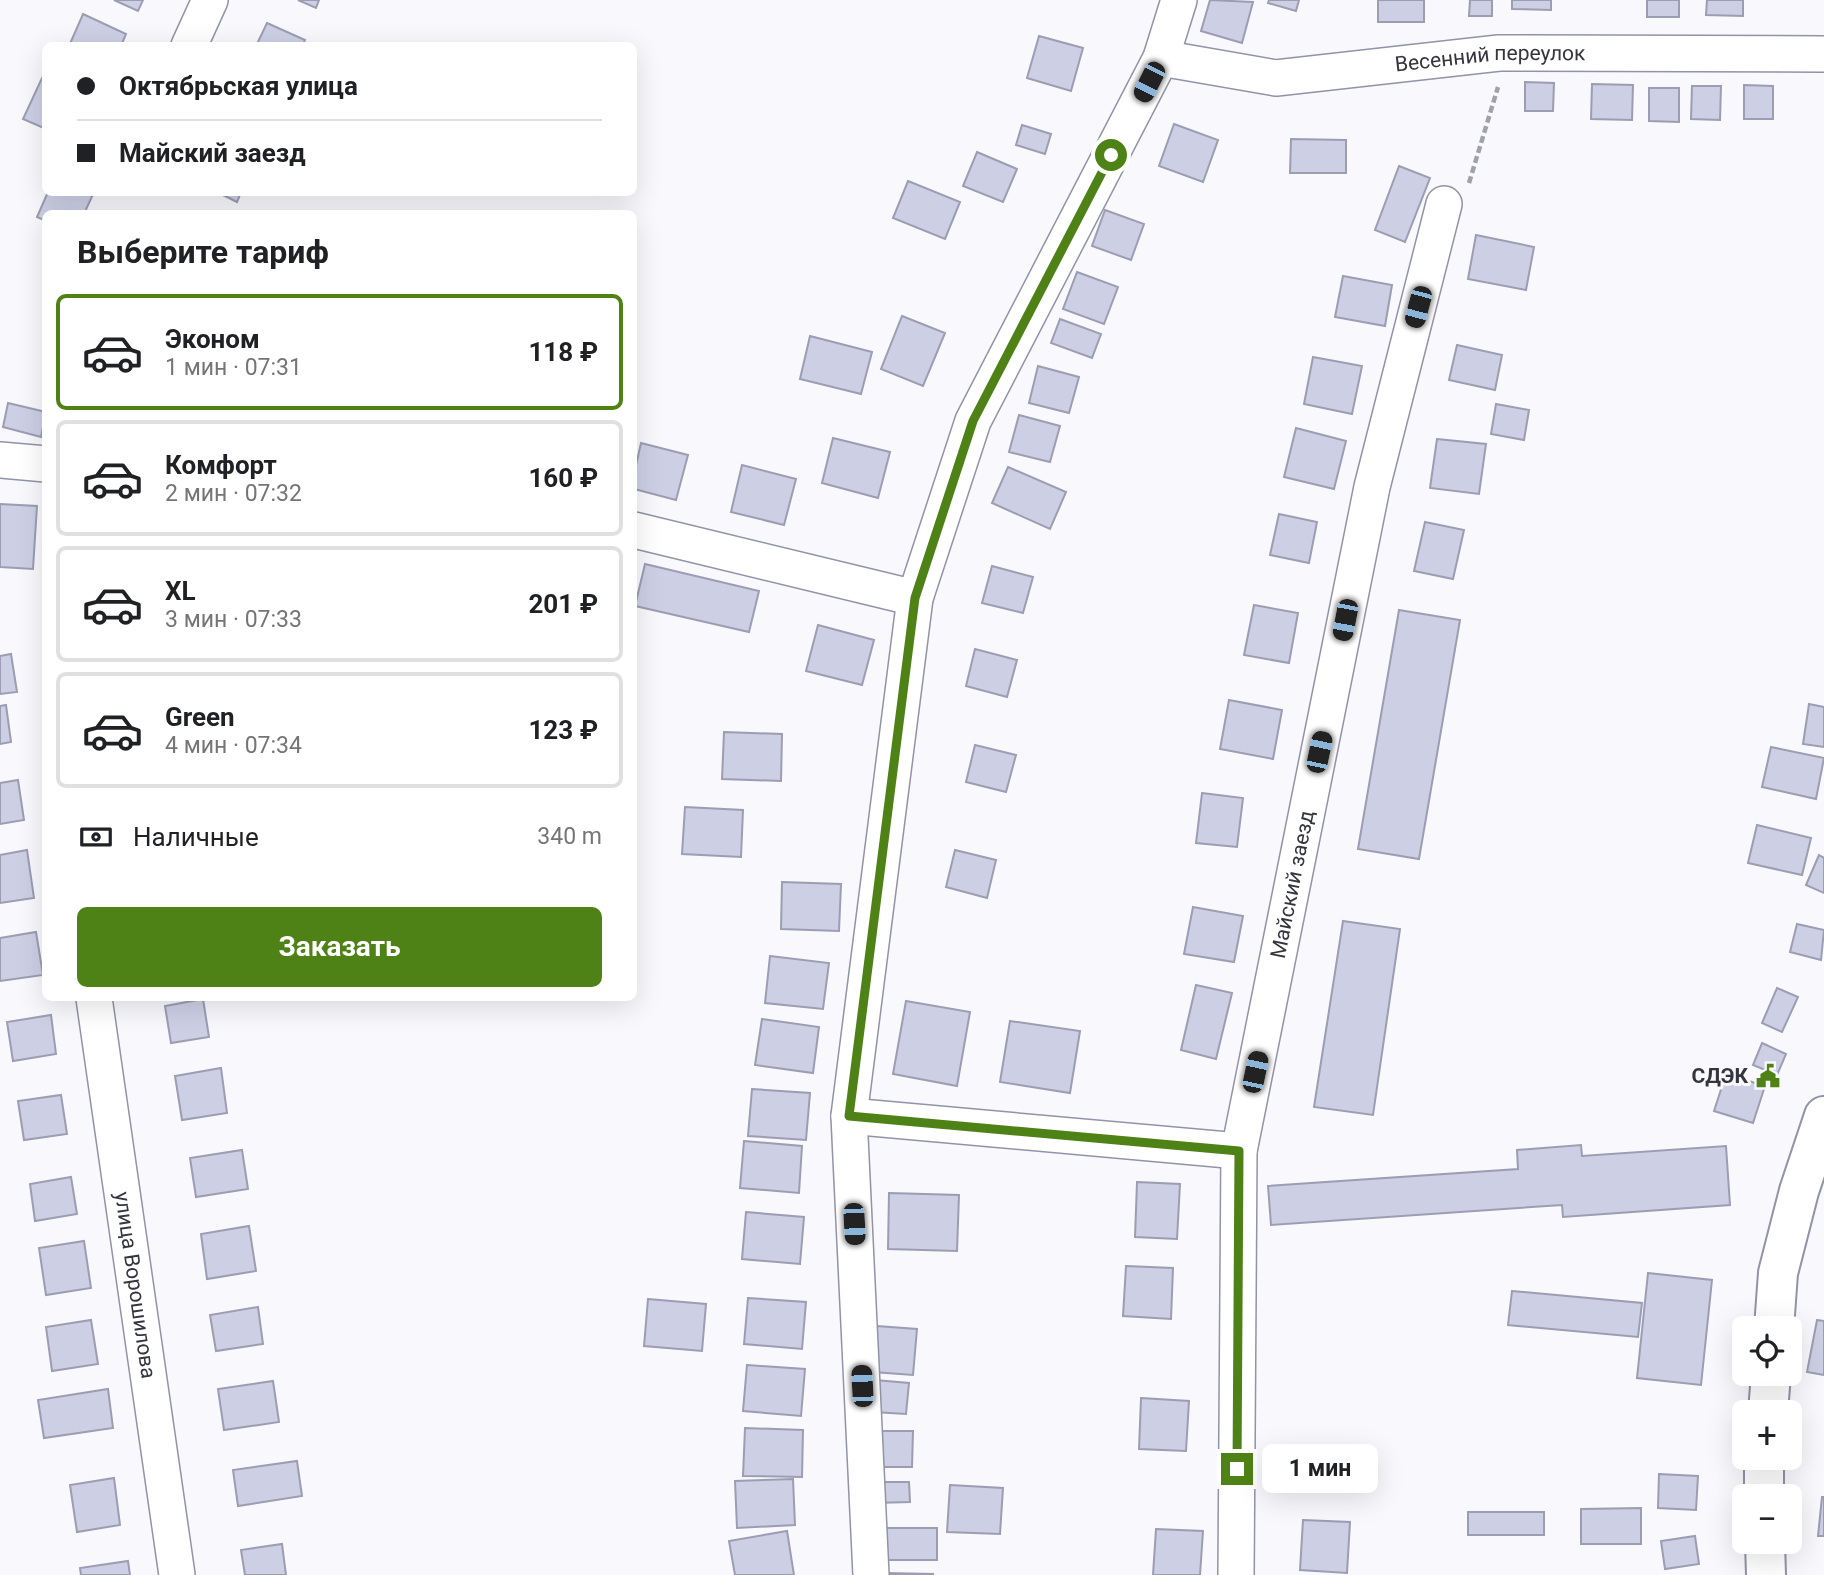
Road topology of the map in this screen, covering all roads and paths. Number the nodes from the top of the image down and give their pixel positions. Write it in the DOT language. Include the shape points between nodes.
graph roads {
  1 [pos="210,0"];
  2 [pos="1179,0"];
  3 [pos="190,42"];
  4 [pos="1509,53"];
  5 [pos="1824,54"];
  6 [pos="1161,58"];
  7 [pos="1444,204"];
  8 [pos="0,460"];
  9 [pos="42,464"];
  10 [pos="637,531"];
  11 [pos="915,598"];
  12 [pos="94,1001"];
  13 [pos="849,1116"];
  14 [pos="1824,1116"];
  15 [pos="1239,1151"];
  16 [pos="1775,1316"];
  17 [pos="1765,1554"];
  18 [pos="177,1575"];
  19 [pos="871,1575"];
  20 [pos="1236,1575"];
  21 [pos="1766,1575"];
  1 -- 3 [label="street"];
  2 -- 6 [label="street"];
  4 -- 5 [label="street, Весенний переулок"];
  4 -- 6 [label="street, Весенний переулок" via="1276,78"];
  4 -- 7 [label="path" via="1467,189"];
  6 -- 11 [label="street" via="973,421"];
  7 -- 15 [label="street, Майский заезд" via="1372,487"];
  8 -- 9 [label="street"];
  10 -- 11 [label="street"];
  11 -- 13 [label="street"];
  12 -- 18 [label="street, улица Ворошилова"];
  13 -- 15 [label="street"];
  13 -- 19 [label="street"];
  14 -- 16 [label="main road" via="1798,1191 1778,1273"];
  15 -- 20 [label="street, Майский заезд"];
  17 -- 21 [label="main road"];
}
